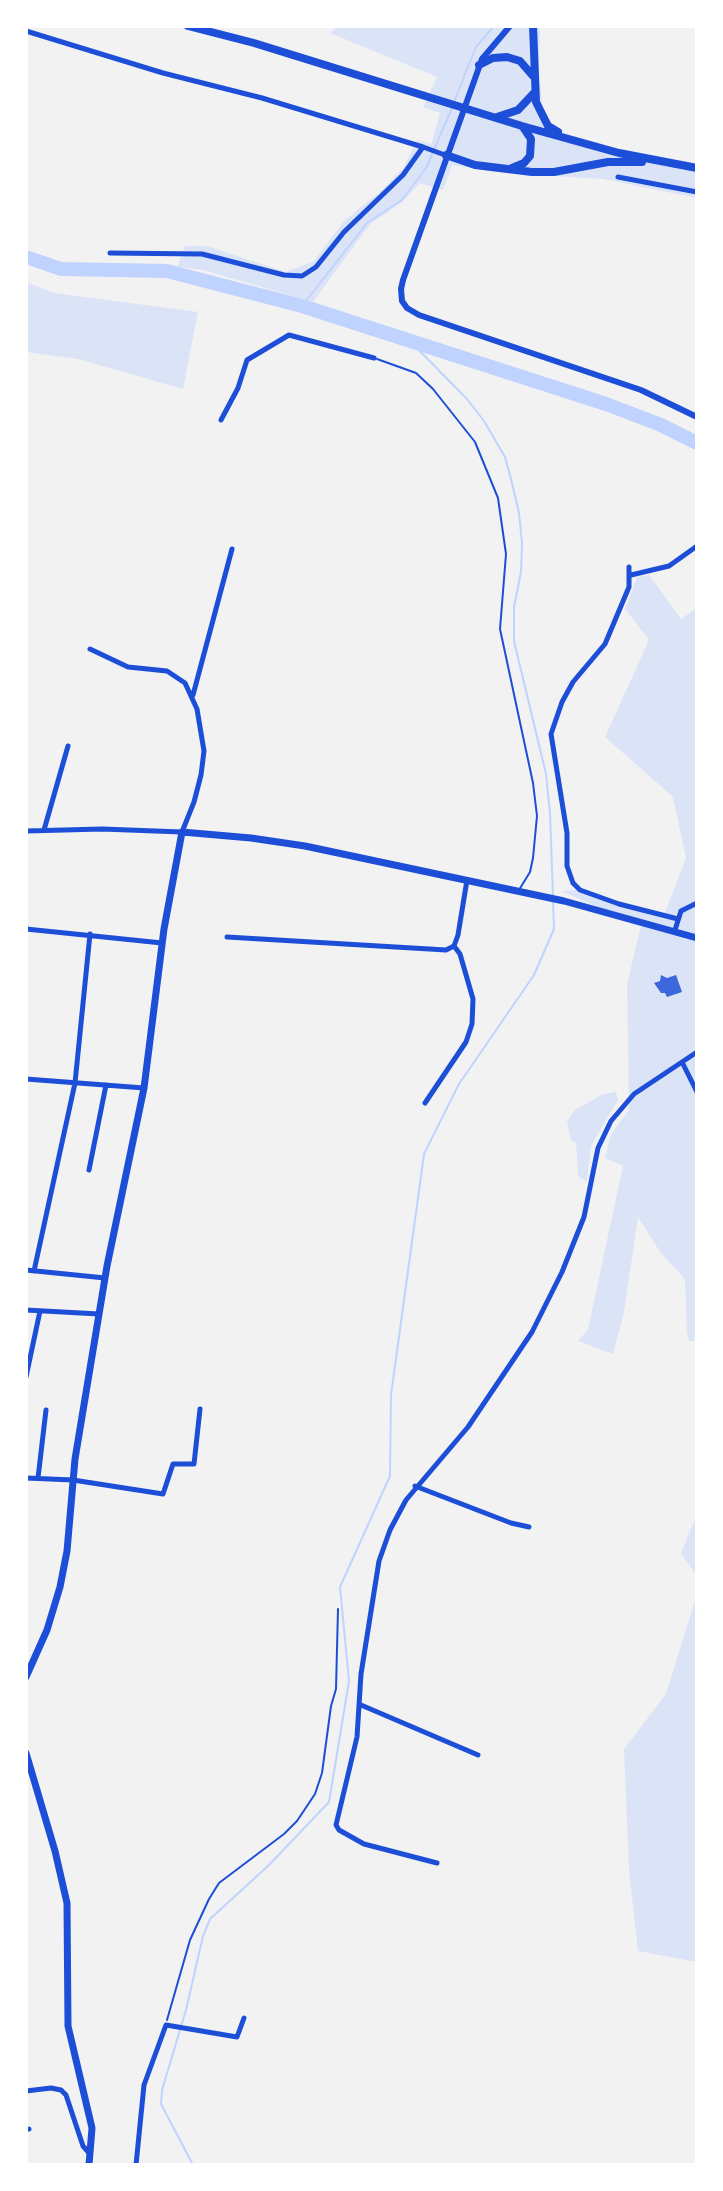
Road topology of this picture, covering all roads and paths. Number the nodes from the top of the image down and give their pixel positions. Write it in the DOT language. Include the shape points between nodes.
graph roads {
  1 [pos="188,26"];
  2 [pos="510,26"];
  3 [pos="533,26"];
  4 [pos="26,31"];
  5 [pos="479,65"];
  6 [pos="534,78"];
  7 [pos="535,92"];
  8 [pos="492,117"];
  9 [pos="522,126"];
  10 [pos="577,141"];
  11 [pos="423,147"];
  12 [pos="438,152"];
  13 [pos="662,162"];
  14 [pos="697,168"];
  15 [pos="507,170"];
  16 [pos="618,177"];
  17 [pos="697,192"];
  18 [pos="110,253"];
  19 [pos="374,358"];
  20 [pos="697,417"];
  21 [pos="221,420"];
  22 [pos="697,546"];
  23 [pos="232,549"];
  24 [pos="629,567"];
  25 [pos="631,575"];
  26 [pos="90,649"];
  27 [pos="193,696"];
  28 [pos="68,746"];
  29 [pos="44,830"];
  30 [pos="26,831"];
  31 [pos="182,832"];
  32 [pos="467,880"];
  33 [pos="519,891"];
  34 [pos="697,903"];
  35 [pos="678,919"];
  36 [pos="26,929"];
  37 [pos="675,930"];
  38 [pos="90,934"];
  39 [pos="227,937"];
  40 [pos="697,938"];
  41 [pos="162,943"];
  42 [pos="454,946"];
  43 [pos="697,1052"];
  44 [pos="682,1062"];
  45 [pos="26,1079"];
  46 [pos="75,1083"];
  47 [pos="106,1085"];
  48 [pos="144,1088"];
  49 [pos="697,1092"];
  50 [pos="425,1103"];
  51 [pos="89,1170"];
  52 [pos="26,1270"];
  53 [pos="34,1271"];
  54 [pos="105,1278"];
  55 [pos="26,1310"];
  56 [pos="40,1311"];
  57 [pos="99,1314"];
  58 [pos="26,1377"];
  59 [pos="200,1409"];
  60 [pos="46,1410"];
  61 [pos="26,1478"];
  62 [pos="38,1478"];
  63 [pos="73,1480"];
  64 [pos="415,1486"];
  65 [pos="529,1527"];
  66 [pos="338,1609"];
  67 [pos="26,1677"];
  68 [pos="361,1705"];
  69 [pos="26,1753"];
  70 [pos="478,1755"];
  71 [pos="437,1863"];
  72 [pos="244,2018"];
  73 [pos="166,2025"];
  74 [pos="26,2091"];
  75 [pos="91,2154"];
  76 [pos="89,2165"];
  77 [pos="136,2165"];
  1 -- 8 [label="main road"];
  2 -- 5 [label="street"];
  3 -- 6 [label="main road"];
  4 -- 11 [label="street"];
  5 -- 6 [label="main road" via="512,58"];
  5 -- 12 [label="street"];
  6 -- 7 [label="main road"];
  7 -- 8 [label="main road" via="518,110"];
  7 -- 10 [label="main road" via="548,126"];
  8 -- 9 [label="main road"];
  9 -- 10 [label="main road"];
  9 -- 15 [label="main road" via="531,139 530,156"];
  10 -- 13 [label="main road"];
  11 -- 12 [label="street"];
  11 -- 18 [label="street" via="403,175 305,275 284,275 202,254"];
  12 -- 15 [label="main road"];
  12 -- 20 [label="street" via="403,280 401,296 407,308 641,390"];
  13 -- 14 [label="main road"];
  13 -- 15 [label="main road" via="608,162 545,173"];
  16 -- 17 [label="street"];
  19 -- 21 [label="street" via="289,335 247,360"];
  19 -- 33 [label="lane" via="416,373 433,389 475,442 498,498 506,554 500,629 537,816 530,872"];
  22 -- 25 [label="street" via="669,566"];
  23 -- 27 [label="street"];
  24 -- 25 [label="street"];
  25 -- 35 [label="street" via="605,644 573,682 551,734 567,866 580,890"];
  26 -- 27 [label="street" via="128,667 167,671"];
  27 -- 31 [label="street" via="204,751"];
  28 -- 29 [label="street"];
  29 -- 30 [label="street"];
  29 -- 31 [label="street"];
  31 -- 32 [label="main road" via="305,846"];
  31 -- 41 [label="main road"];
  32 -- 33 [label="main road"];
  32 -- 42 [label="street"];
  33 -- 37 [label="main road"];
  34 -- 35 [label="street" via="684,908"];
  35 -- 37 [label="street"];
  36 -- 38 [label="street"];
  37 -- 40 [label="main road"];
  38 -- 41 [label="street"];
  38 -- 46 [label="street"];
  39 -- 42 [label="street" via="446,950"];
  41 -- 48 [label="main road"];
  42 -- 50 [label="street" via="473,999 472,1024 466,1042"];
  43 -- 44 [label="street"];
  44 -- 49 [label="street"];
  44 -- 64 [label="street" via="634,1094 611,1121 598,1148 584,1217 532,1332 468,1427"];
  45 -- 46 [label="street"];
  46 -- 47 [label="street"];
  46 -- 53 [label="street"];
  47 -- 48 [label="street"];
  47 -- 51 [label="street"];
  48 -- 54 [label="main road"];
  52 -- 53 [label="street"];
  53 -- 54 [label="street"];
  54 -- 57 [label="main road"];
  55 -- 56 [label="street"];
  56 -- 57 [label="street"];
  56 -- 58 [label="street"];
  57 -- 63 [label="main road"];
  59 -- 63 [label="street" via="194,1464 173,1464 163,1494"];
  60 -- 62 [label="street"];
  61 -- 62 [label="street"];
  62 -- 63 [label="street"];
  63 -- 67 [label="main road" via="60,1587"];
  64 -- 65 [label="street"];
  64 -- 68 [label="street" via="379,1561"];
  66 -- 73 [label="path" via="336,1689 315,1794 284,1834 225,1877 209,1899 190,1940"];
  68 -- 70 [label="street"];
  68 -- 71 [label="street" via="336,1825 364,1844"];
  69 -- 75 [label="main road" via="67,1903 68,2026 92,2128"];
  72 -- 73 [label="street" via="237,2037"];
  73 -- 77 [label="street" via="144,2085"];
  74 -- 75 [label="street" via="61,2090"];
  75 -- 76 [label="main road"];
}
